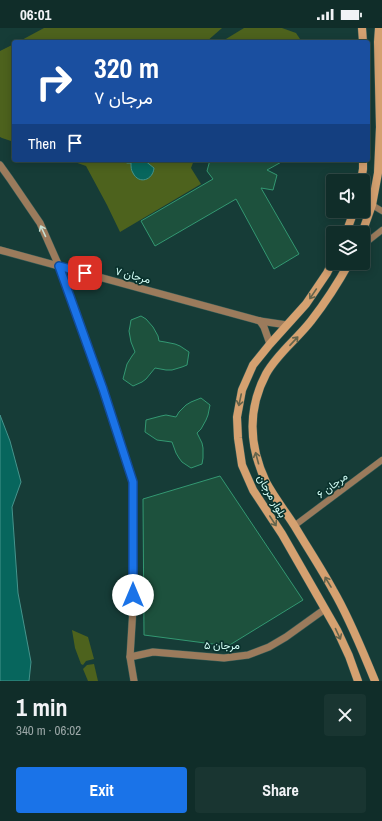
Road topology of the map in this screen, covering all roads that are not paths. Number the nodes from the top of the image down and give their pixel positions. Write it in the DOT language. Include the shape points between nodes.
graph roads {
  1 [pos="362,28"];
  2 [pos="379,28"];
  3 [pos="363,40"];
  4 [pos="363,162"];
  5 [pos="0,165"];
  6 [pos="362,174"];
  7 [pos="372,204"];
  8 [pos="382,211"];
  9 [pos="364,226"];
  10 [pos="382,230"];
  11 [pos="370,239"];
  12 [pos="0,250"];
  13 [pos="59,266"];
  14 [pos="328,270"];
  15 [pos="345,270"];
  16 [pos="260,321"];
  17 [pos="287,325"];
  18 [pos="270,344"];
  19 [pos="382,460"];
  20 [pos="294,526"];
  21 [pos="282,534"];
  22 [pos="326,609"];
  23 [pos="130,657"];
  24 [pos="134,681"];
  25 [pos="358,681"];
  26 [pos="375,681"];
  1 -- 3 [label="main road"];
  2 -- 7 [label="main road" via="380,127 378,173"];
  4 -- 6 [label="main road"];
  13 -- 5 [label="street, one-way" via="40,223"];
  7 -- 8 [label="street"];
  7 -- 9 [label="main road"];
  10 -- 11 [label="street"];
  12 -- 13 [label="street, مرجان ۷"];
  13 -- 16 [label="street, مرجان ۷"];
  13 -- 23 [label="street" via="133,482"];
  14 -- 17 [label="main road, بلوار مرجان, one-way" via="306,304"];
  20 -- 15 [label="main road, بلوار مرجان, one-way" via="266,482 258,460 252,418 256,397 276,359 312,321"];
  16 -- 17 [label="street, مرجان ۷"];
  16 -- 18 [label="street"];
  17 -- 18 [label="main road, بلوار مرجان"];
  18 -- 21 [label="main road, بلوار مرجان, one-way" via="253,365 242,390 236,417 242,465 253,490"];
  19 -- 20 [label="street, مرجان ۶"];
  20 -- 21 [label="main road"];
  26 -- 20 [label="main road, بلوار مرجان, one-way" via="350,623"];
  21 -- 22 [label="main road, بلوار مرجان"];
  22 -- 23 [label="street, مرجان ۵" via="275,644 248,655 224,658 153,652"];
  22 -- 25 [label="main road, بلوار مرجان, one-way"];
  23 -- 24 [label="street"];
}
